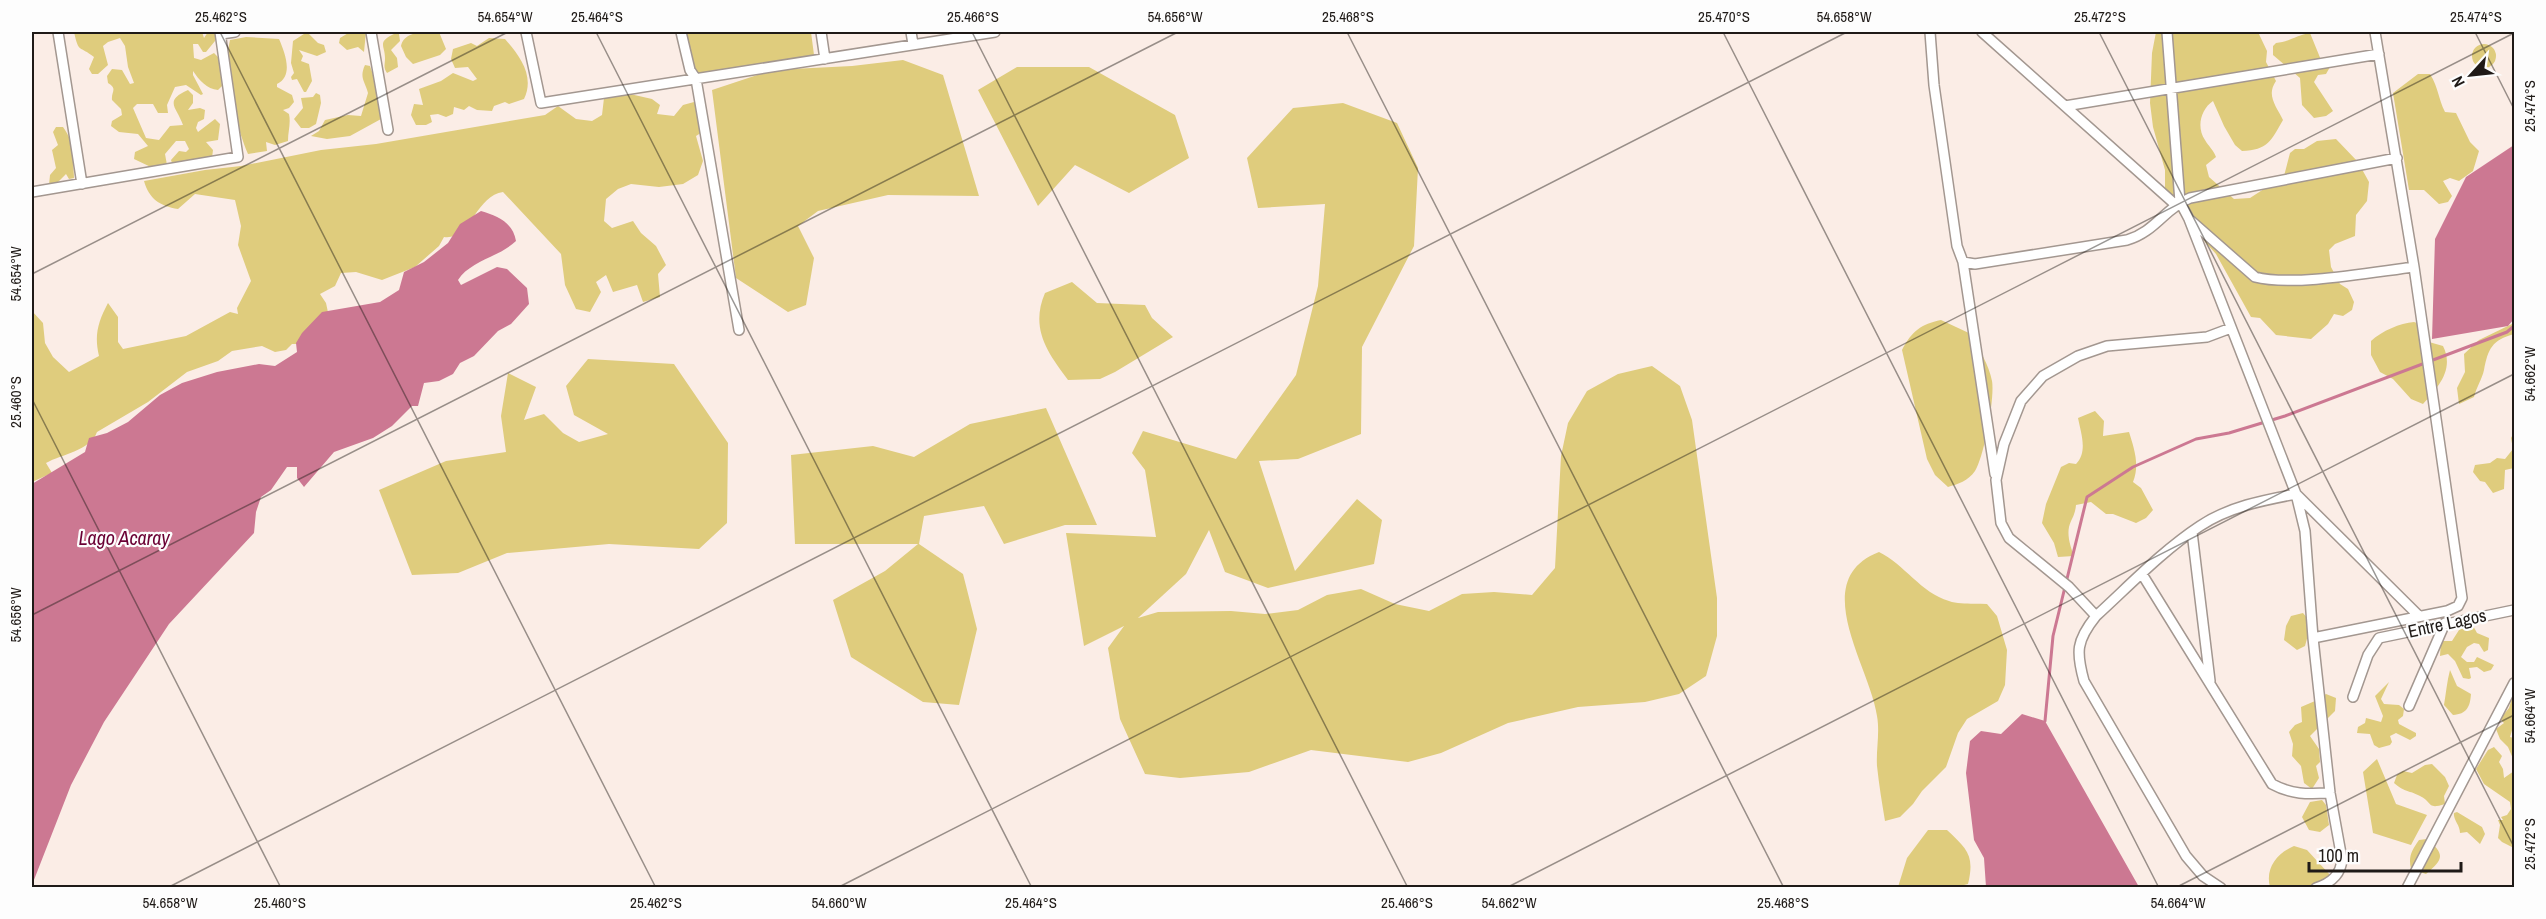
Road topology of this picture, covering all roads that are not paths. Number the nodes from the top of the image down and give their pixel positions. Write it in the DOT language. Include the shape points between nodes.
graph roads {
  1 [pos="58,32"];
  2 [pos="235,32"];
  3 [pos="371,32"];
  4 [pos="526,32"];
  5 [pos="681,32"];
  6 [pos="821,32"];
  7 [pos="911,32"];
  8 [pos="993,32"];
  9 [pos="1930,32"];
  10 [pos="1982,32"];
  11 [pos="2167,32"];
  12 [pos="2375,32"];
  13 [pos="220,33"];
  14 [pos="913,44"];
  15 [pos="2379,54"];
  16 [pos="825,59"];
  17 [pos="696,80"];
  18 [pos="2172,90"];
  19 [pos="2066,106"];
  20 [pos="388,130"];
  21 [pos="2397,159"];
  22 [pos="82,184"];
  23 [pos="32,192"];
  24 [pos="2178,204"];
  25 [pos="2189,219"];
  26 [pos="1963,262"];
  27 [pos="2414,267"];
  28 [pos="2231,328"];
  29 [pos="739,330"];
  30 [pos="1996,480"];
  31 [pos="2296,494"];
  32 [pos="2192,532"];
  33 [pos="2142,574"];
  34 [pos="2512,613"];
  35 [pos="2096,616"];
  36 [pos="2419,616"];
  37 [pos="2445,623"];
  38 [pos="2313,638"];
  39 [pos="2514,684"];
  40 [pos="2211,686"];
  41 [pos="2353,697"];
  42 [pos="2409,706"];
  43 [pos="2330,793"];
  44 [pos="2221,888"];
  45 [pos="2316,888"];
  46 [pos="2407,888"];
  1 -- 22 [label="street"];
  2 -- 13 [label="street"];
  3 -- 20 [label="street"];
  4 -- 17 [label="street" via="541,103"];
  5 -- 17 [label="street"];
  6 -- 16 [label="street"];
  7 -- 14 [label="street"];
  8 -- 14 [label="street"];
  9 -- 26 [label="street" via="1957,246"];
  10 -- 19 [label="street"];
  11 -- 18 [label="street"];
  12 -- 15 [label="street"];
  13 -- 22 [label="street" via="238,157"];
  14 -- 16 [label="street"];
  15 -- 18 [label="street"];
  15 -- 21 [label="street"];
  16 -- 17 [label="street"];
  17 -- 29 [label="street"];
  18 -- 19 [label="street"];
  18 -- 24 [label="street"];
  19 -- 24 [label="street"];
  21 -- 24 [label="street" via="2190,198"];
  21 -- 27 [label="street"];
  22 -- 23 [label="street"];
  24 -- 25 [label="street"];
  24 -- 26 [label="street" via="2138,237 1975,264"];
  25 -- 27 [label="street" via="2255,277 2264,279 2310,279"];
  25 -- 28 [label="street"];
  26 -- 30 [label="street"];
  27 -- 36 [label="street" via="2462,598 2447,611"];
  28 -- 30 [label="street" via="2207,337 2107,346 2078,356 2043,376 2020,401"];
  28 -- 31 [label="street"];
  30 -- 35 [label="street" via="2005,534 2069,587"];
  31 -- 32 [label="street" via="2238,508"];
  31 -- 36 [label="street"];
  31 -- 38 [label="street" via="2305,531"];
  32 -- 33 [label="street"];
  32 -- 40 [label="street"];
  33 -- 35 [label="street"];
  33 -- 40 [label="street"];
  34 -- 37 [label="street, Entre Lagos"];
  35 -- 44 [label="street" via="2079,641 2078,659 2084,681 2186,856 2203,876"];
  36 -- 38 [label="street"];
  37 -- 41 [label="street, Entre Lagos" via="2379,638 2368,655"];
  37 -- 42 [label="street"];
  38 -- 43 [label="street"];
  39 -- 46 [label="street"];
  40 -- 43 [label="street" via="2272,784 2303,795"];
  43 -- 45 [label="street" via="2341,868 2336,876"];
}
